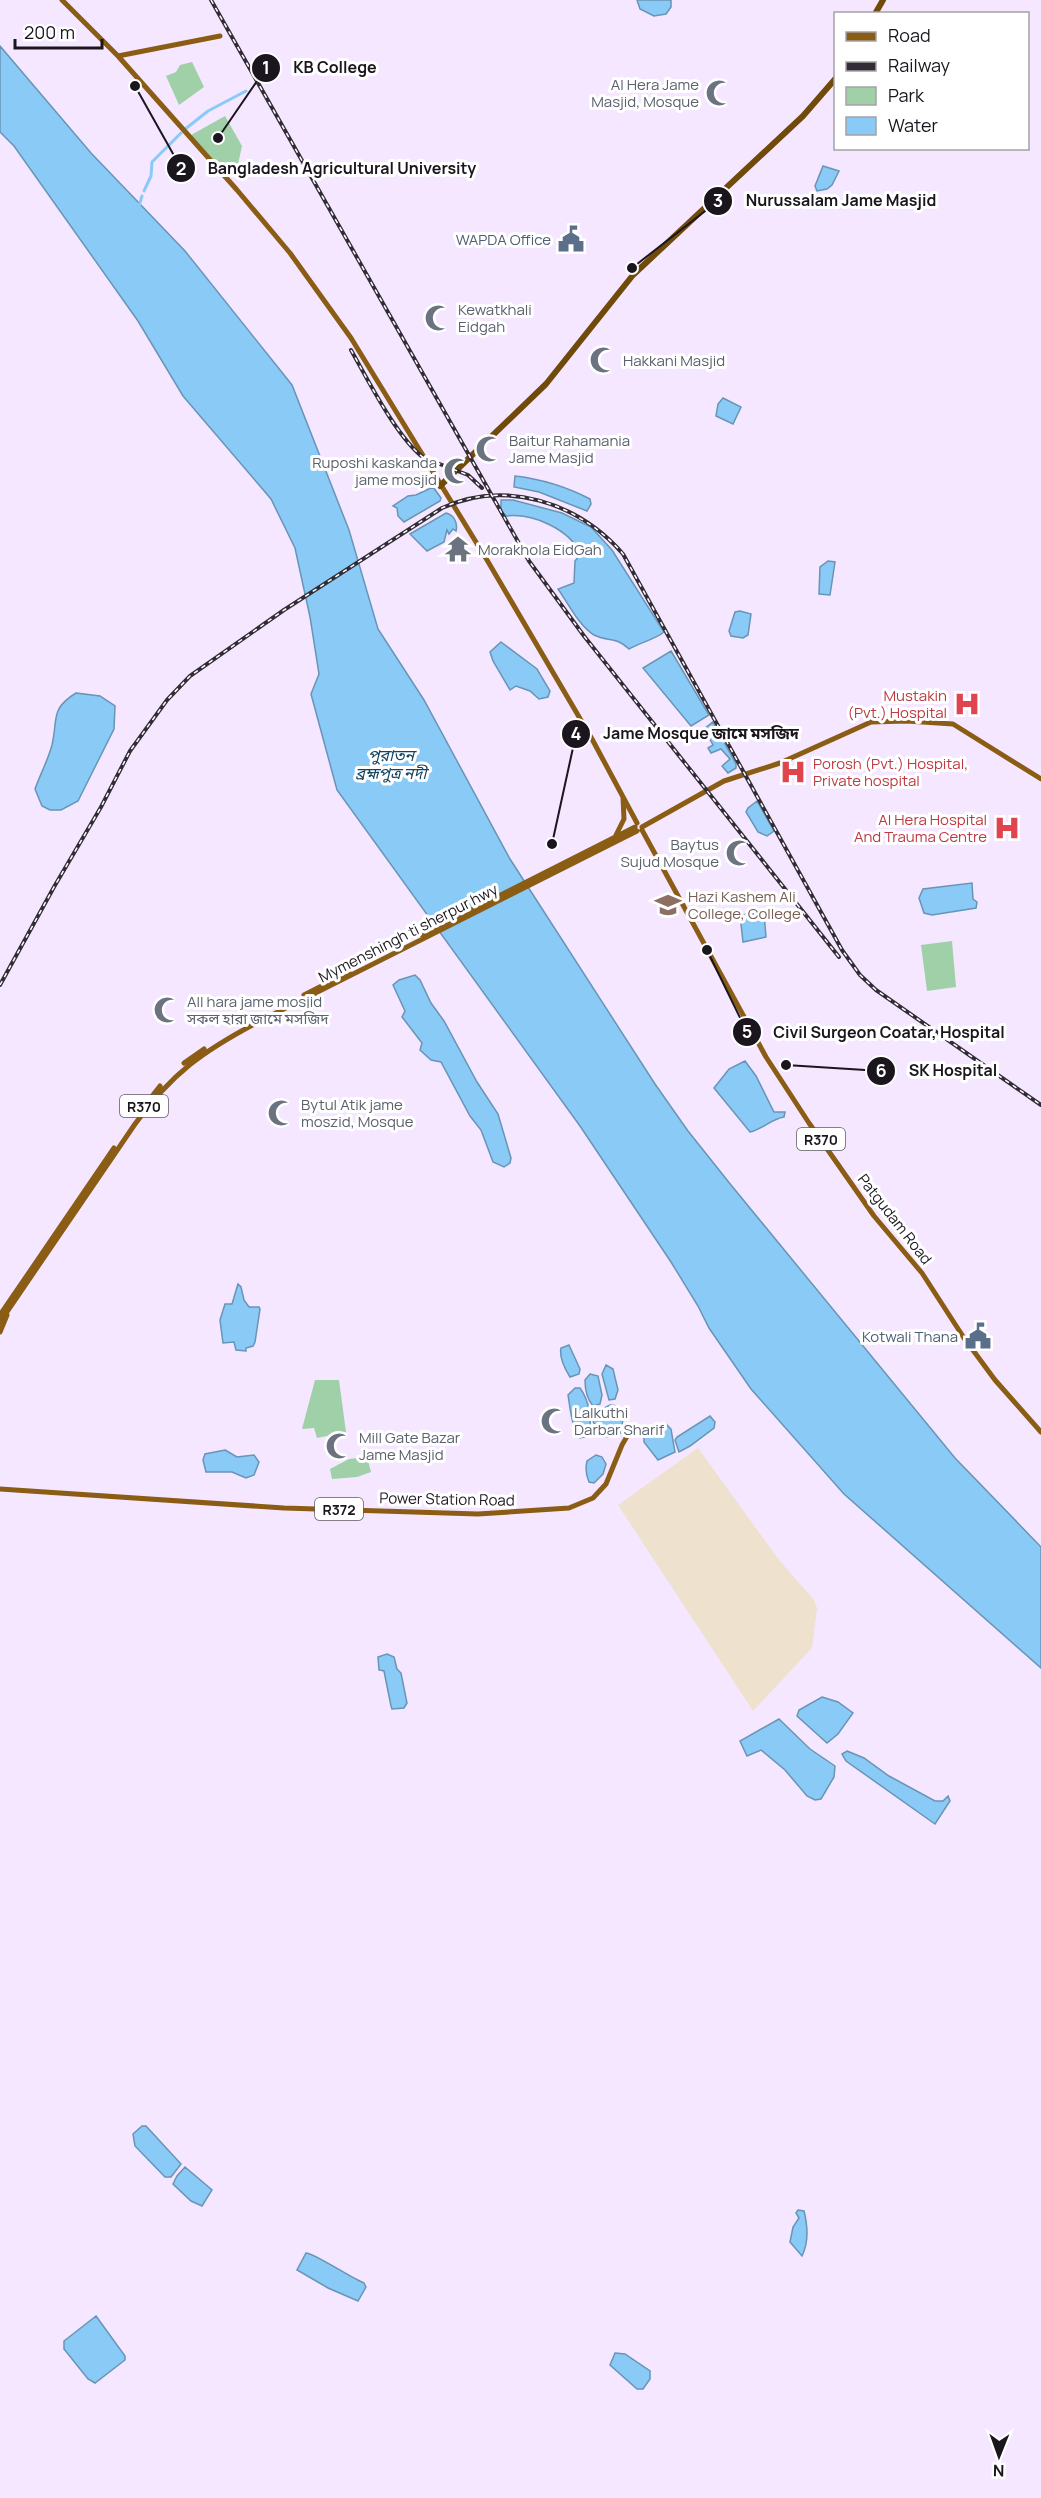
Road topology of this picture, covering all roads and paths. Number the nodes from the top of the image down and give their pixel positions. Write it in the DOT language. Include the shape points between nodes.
graph roads {
  1 [pos="62,0"];
  2 [pos="220,36"];
  3 [pos="118,56"];
  4 [pos="834,80"];
  5 [pos="440,486"];
  6 [pos="1041,779"];
  7 [pos="622,794"];
  8 [pos="639,828"];
  9 [pos="613,838"];
  10 [pos="573,861"];
  11 [pos="3,1312"];
  12 [pos="0,1322"];
  13 [pos="0,1332"];
  14 [pos="633,1426"];
  15 [pos="1041,1432"];
  16 [pos="0,1489"];
  1 -- 3 [label="main road, Patgudam Road"];
  2 -- 3 [label="main road"];
  3 -- 5 [label="main road, Patgudam Road" via="290,253 351,338"];
  4 -- 5 [label="highway" via="803,116 633,275 546,384"];
  5 -- 7 [label="main road, Patgudam Road"];
  6 -- 8 [label="main road" via="953,724 872,722 780,764 724,781"];
  7 -- 8 [label="main road, Patgudam Road"];
  7 -- 9 [label="main road" via="624,819"];
  8 -- 9 [label="main road"];
  8 -- 10 [label="main road"];
  8 -- 15 [label="main road, Patgudam Road / R370" via="766,1057 874,1216 922,1273 981,1360"];
  9 -- 10 [label="main road"];
  10 -- 11 [label="main road, Mymenshingh ti sherpur hwy / R370" via="348,974 216,1044 184,1067 135,1124"];
  11 -- 12 [label="main road, Mymenshingh ti sherpur hwy / R370"];
  11 -- 13 [label="main road"];
  14 -- 16 [label="main road, Power Station Road / R372" via="606,1484 593,1498 569,1508 542,1511 478,1514 284,1508"];
}
